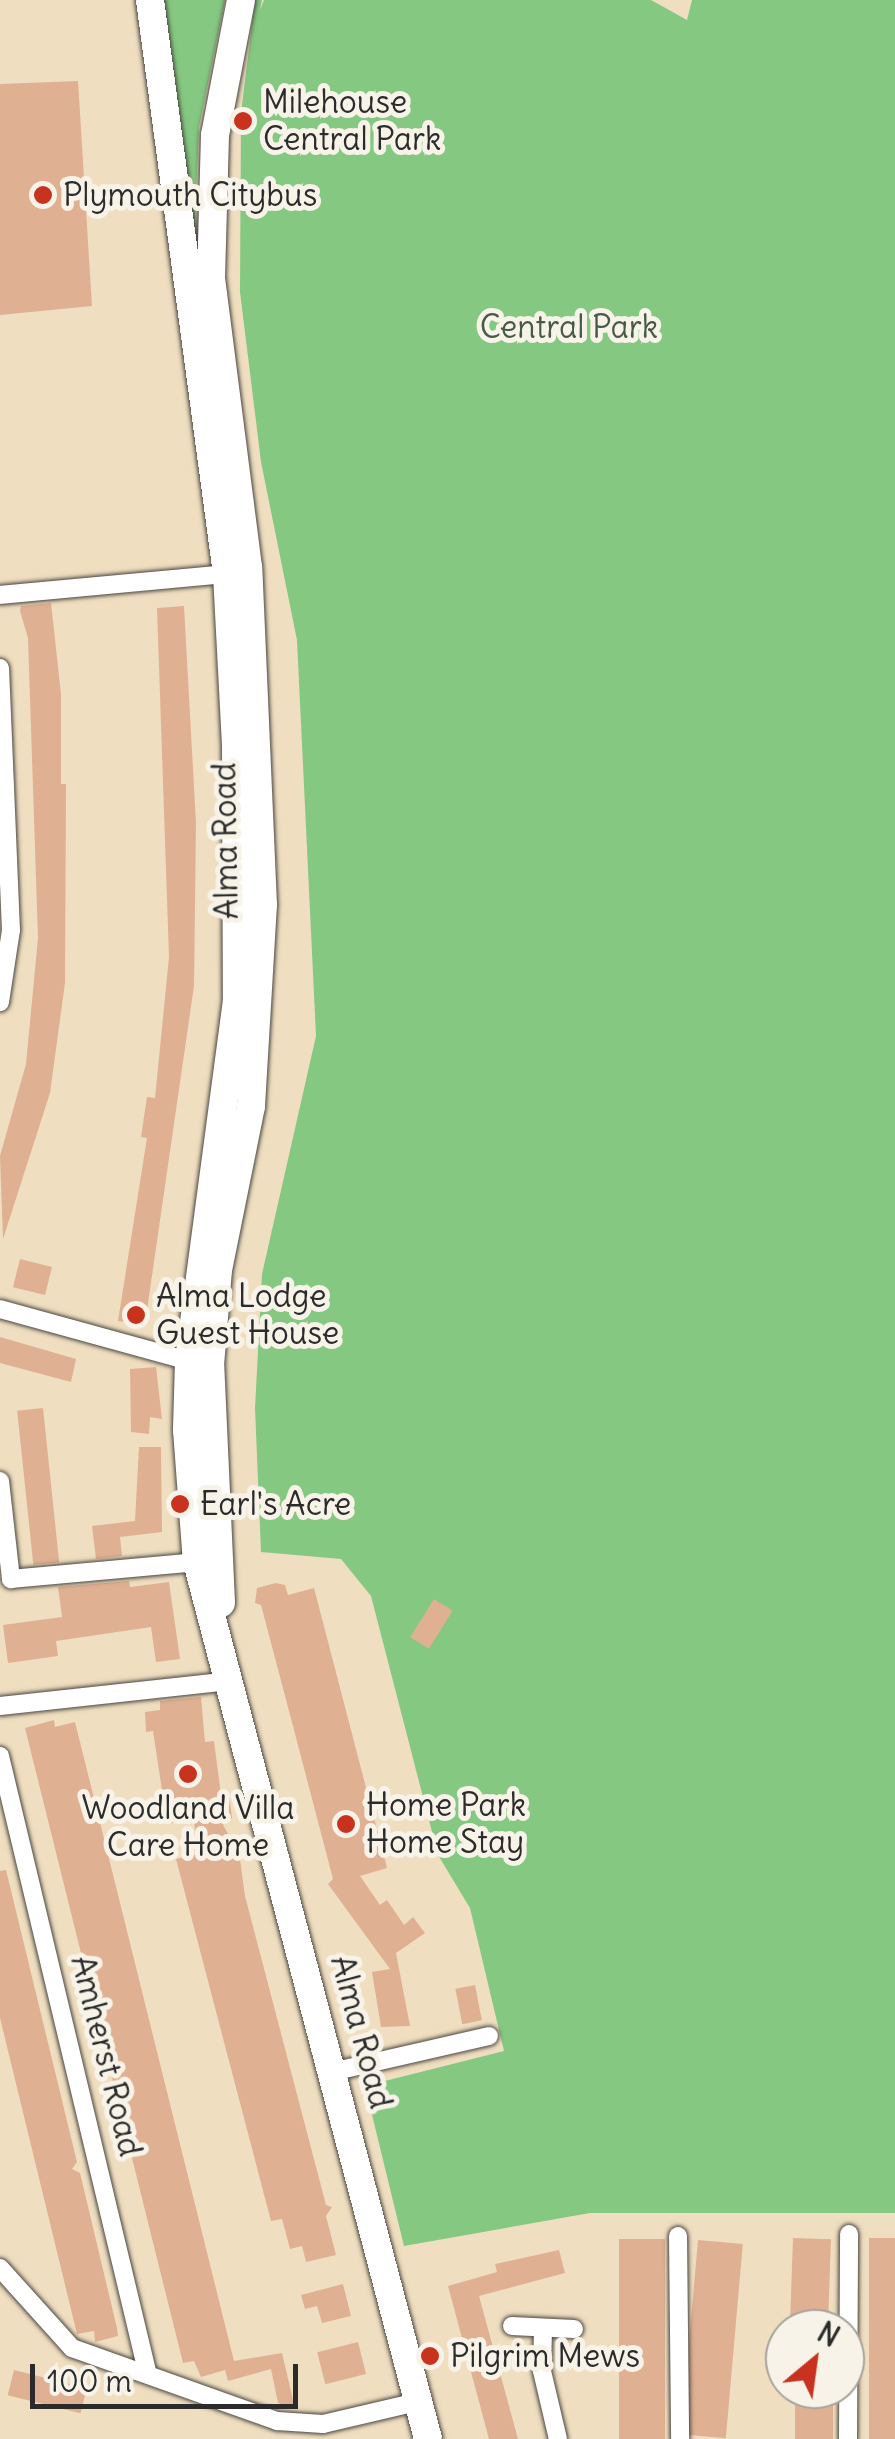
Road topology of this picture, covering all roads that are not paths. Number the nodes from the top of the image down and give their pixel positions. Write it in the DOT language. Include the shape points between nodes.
graph roads {
  1 [pos="132,0"];
  2 [pos="150,0"];
  3 [pos="241,0"];
  4 [pos="155,73"];
  5 [pos="227,574"];
  6 [pos="0,595"];
  7 [pos="0,668"];
  8 [pos="0,1002"];
  9 [pos="0,1308"];
  10 [pos="190,1361"];
  11 [pos="0,1481"];
  12 [pos="197,1562"];
  13 [pos="232,1681"];
  14 [pos="0,1706"];
  15 [pos="0,1756"];
  16 [pos="489,2036"];
  17 [pos="336,2071"];
  18 [pos="849,2234"];
  19 [pos="678,2236"];
  20 [pos="0,2268"];
  21 [pos="512,2326"];
  22 [pos="543,2328"];
  23 [pos="574,2329"];
  24 [pos="147,2371"];
  25 [pos="421,2401"];
  26 [pos="431,2439"];
  27 [pos="558,2439"];
  28 [pos="680,2439"];
  29 [pos="848,2439"];
  1 -- 4 [label="main road, Alma Road"];
  2 -- 4 [label="main road, Alma Road"];
  3 -- 13 [label="main road, Alma Road" via="216,136 210,225 260,741 261,1000 251,1106 218,1270 210,1365 213,1508"];
  4 -- 5 [label="main road, Alma Road"];
  5 -- 6 [label="street"];
  5 -- 10 [label="main road, Alma Road" via="237,1000"];
  7 -- 8 [label="street" via="11,930"];
  9 -- 10 [label="street"];
  10 -- 12 [label="main road, Alma Road" via="186,1430"];
  11 -- 12 [label="street" via="11,1579"];
  12 -- 13 [label="main road, Alma Road" via="205,1609"];
  13 -- 14 [label="street"];
  13 -- 17 [label="main road, Alma Road"];
  15 -- 24 [label="street, Amherst Road"];
  16 -- 17 [label="street"];
  17 -- 25 [label="main road, Alma Road"];
  18 -- 29 [label="street"];
  19 -- 28 [label="street"];
  20 -- 24 [label="street" via="66,2345"];
  21 -- 22 [label="street"];
  22 -- 23 [label="street"];
  22 -- 27 [label="street" via="542,2371"];
  24 -- 25 [label="street" via="278,2421 323,2424"];
  25 -- 26 [label="main road, Alma Road"];
}
